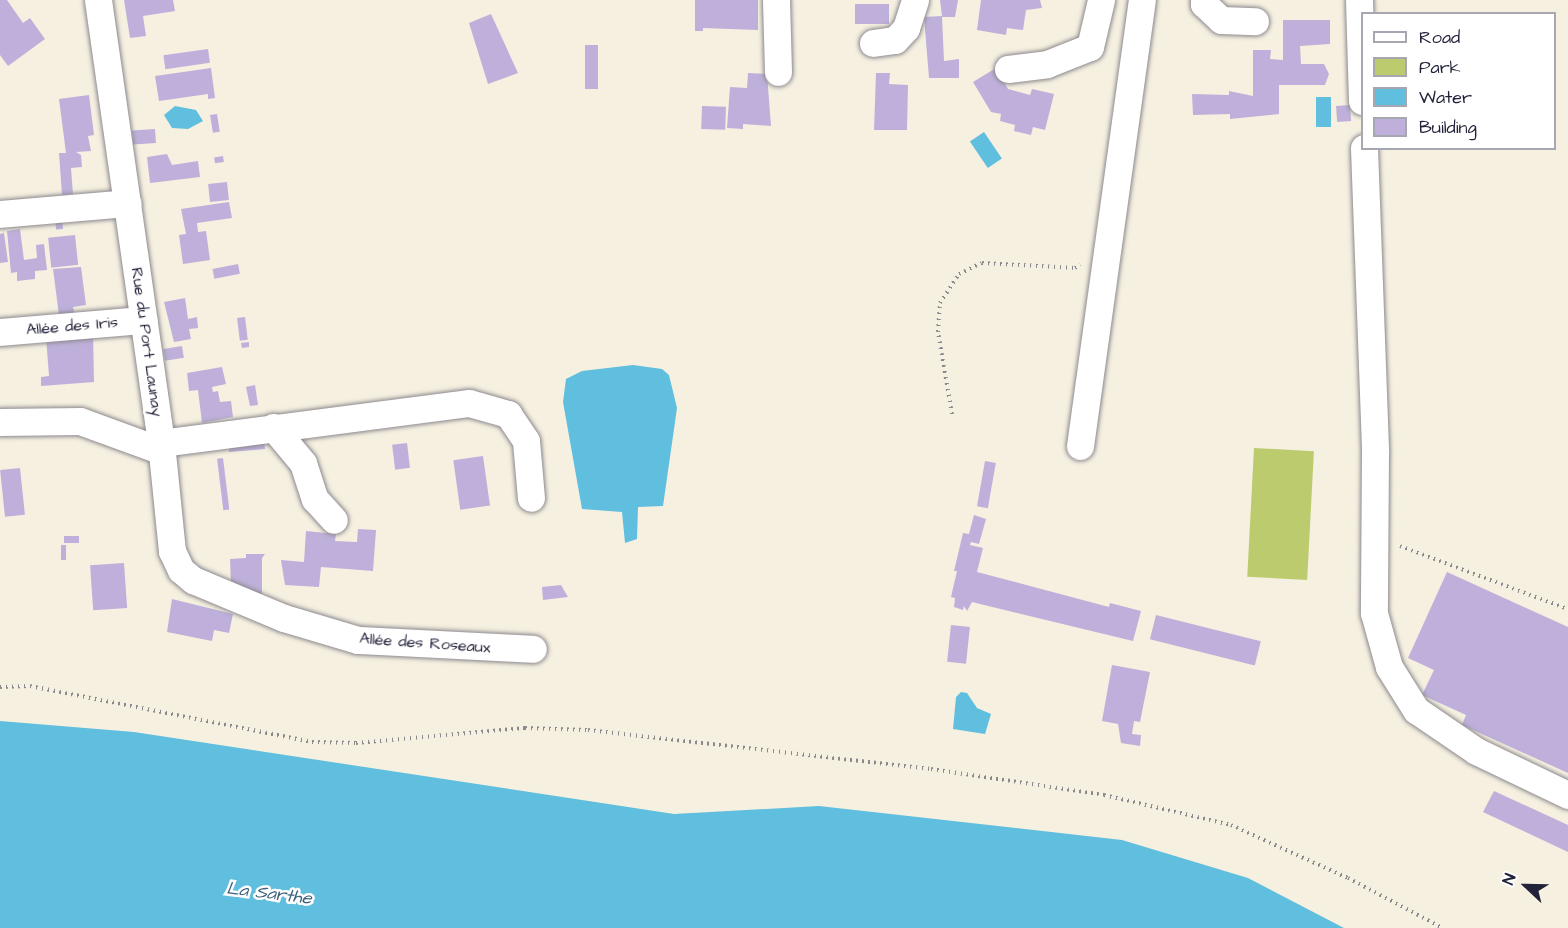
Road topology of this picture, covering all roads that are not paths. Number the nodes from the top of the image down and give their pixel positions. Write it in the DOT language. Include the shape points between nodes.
graph roads {
  1 [pos="98,0"];
  2 [pos="776,0"];
  3 [pos="915,0"];
  4 [pos="1101,0"];
  5 [pos="1142,0"];
  6 [pos="1204,0"];
  7 [pos="1359,0"];
  8 [pos="1256,21"];
  9 [pos="873,43"];
  10 [pos="1361,68"];
  11 [pos="1008,69"];
  12 [pos="778,72"];
  13 [pos="1364,150"];
  14 [pos="128,203"];
  15 [pos="0,214"];
  16 [pos="144,320"];
  17 [pos="0,332"];
  18 [pos="0,422"];
  19 [pos="273,427"];
  20 [pos="1080,446"];
  21 [pos="161,447"];
  22 [pos="531,498"];
  23 [pos="334,520"];
  24 [pos="284,618"];
  25 [pos="533,649"];
  26 [pos="1568,795"];
  1 -- 14 [label="street, Rue du Port Launay"];
  2 -- 12 [label="street"];
  3 -- 9 [label="street" via="906,28 895,40"];
  4 -- 11 [label="street" via="1090,47 1047,64"];
  5 -- 20 [label="street"];
  6 -- 8 [label="street" via="1221,20"];
  7 -- 10 [label="street"];
  13 -- 26 [label="street" via="1374,613 1389,667 1416,710 1476,751"];
  14 -- 15 [label="street"];
  14 -- 16 [label="street, Rue du Port Launay"];
  16 -- 17 [label="street, Allée des Iris"];
  16 -- 21 [label="street, Rue du Port Launay"];
  18 -- 21 [label="street" via="80,421"];
  19 -- 21 [label="street"];
  19 -- 22 [label="street" via="469,403 499,411 508,414 526,441"];
  19 -- 23 [label="street" via="303,463 315,499"];
  21 -- 24 [label="street, Rue du Port Launay" via="171,551 181,570 193,580"];
  24 -- 25 [label="street, Allée des Roseaux" via="358,640"];
}
